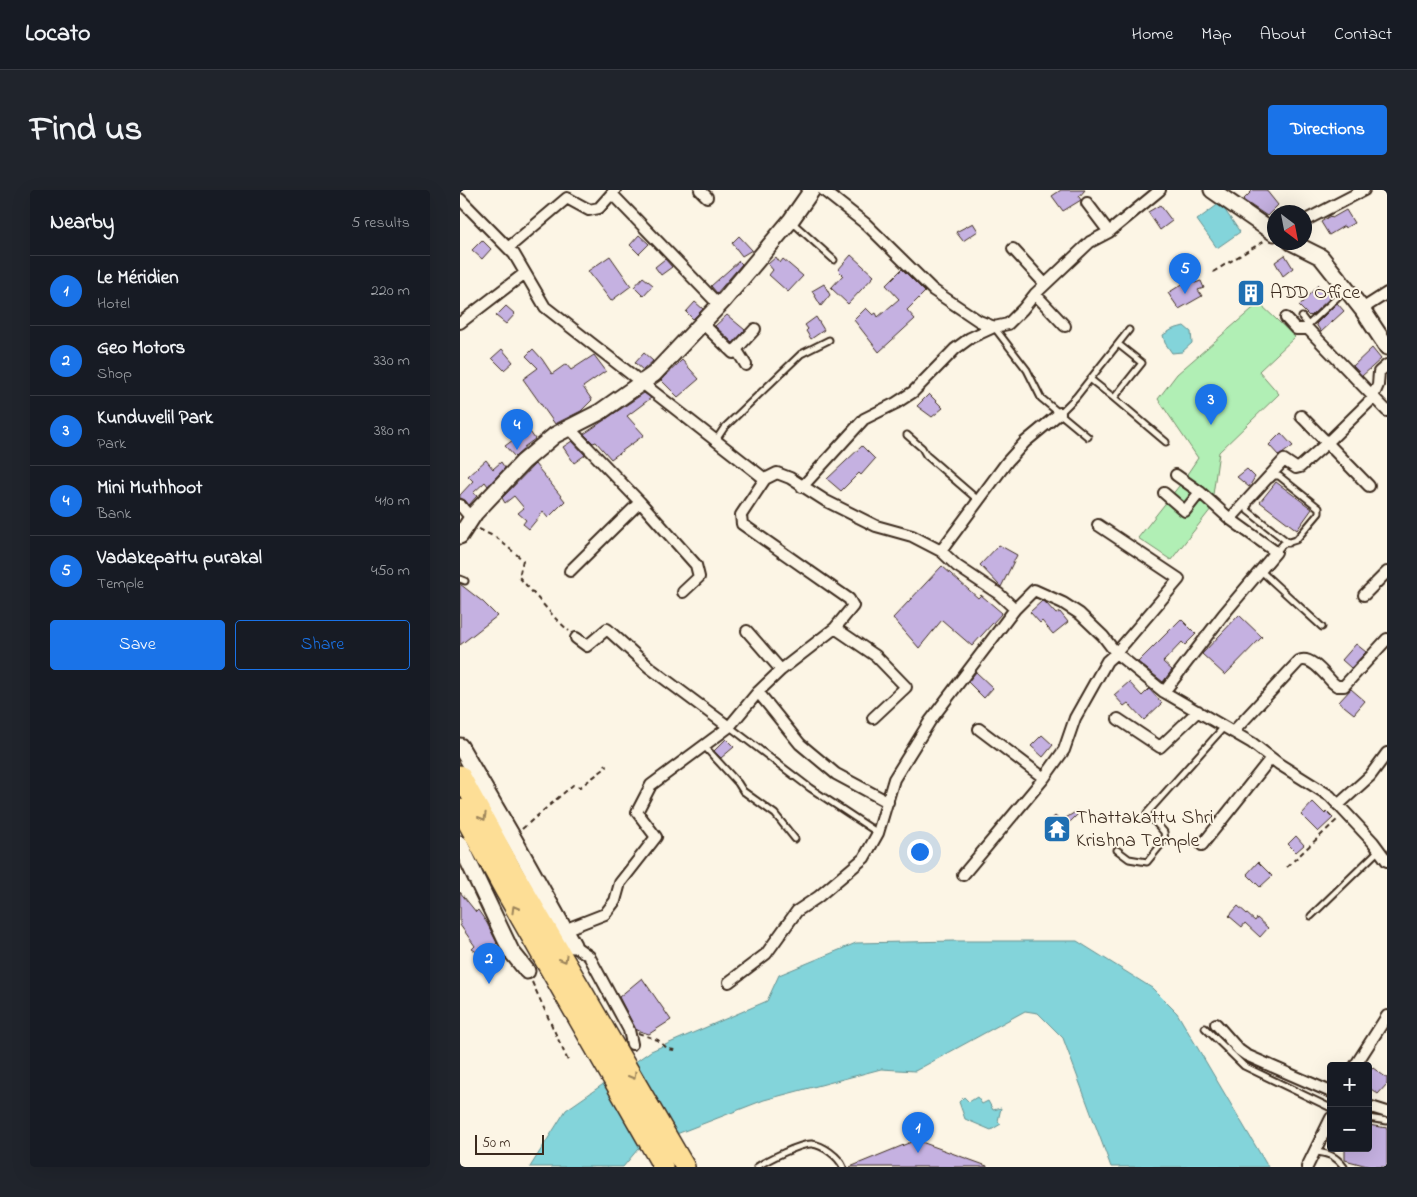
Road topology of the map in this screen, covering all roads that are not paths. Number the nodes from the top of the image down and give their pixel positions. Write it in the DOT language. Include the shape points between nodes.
graph roads {
  1 [pos="812,190"];
  2 [pos="824,190"];
  3 [pos="1160,190"];
  4 [pos="1212,190"];
  5 [pos="1364,190"];
  6 [pos="613,192"];
  7 [pos="460,199"];
  8 [pos="1088,203"];
  9 [pos="1312,217"];
  10 [pos="791,220"];
  11 [pos="1108,232"];
  12 [pos="1267,233"];
  13 [pos="508,248"];
  14 [pos="1013,249"];
  15 [pos="1307,250"];
  16 [pos="834,260"];
  17 [pos="525,273"];
  18 [pos="1045,284"];
  19 [pos="1347,289"];
  20 [pos="1387,293"];
  21 [pos="1035,294"];
  22 [pos="719,305"];
  23 [pos="1362,309"];
  24 [pos="1302,317"];
  25 [pos="1286,318"];
  26 [pos="460,323"];
  27 [pos="702,323"];
  28 [pos="1065,326"];
  29 [pos="994,327"];
  30 [pos="755,329"];
  31 [pos="1129,330"];
  32 [pos="829,340"];
  33 [pos="1118,344"];
  34 [pos="1387,347"];
  35 [pos="736,349"];
  36 [pos="746,365"];
  37 [pos="1387,366"];
  38 [pos="1090,379"];
  39 [pos="642,383"];
  40 [pos="1373,397"];
  41 [pos="1114,398"];
  42 [pos="1387,411"];
  43 [pos="1060,413"];
  44 [pos="1301,416"];
  45 [pos="569,428"];
  46 [pos="907,435"];
  47 [pos="1088,437"];
  48 [pos="716,440"];
  49 [pos="1166,442"];
  50 [pos="1327,443"];
  51 [pos="1176,475"];
  52 [pos="765,479"];
  53 [pos="1369,486"];
  54 [pos="802,487"];
  55 [pos="1200,492"];
  56 [pos="1164,493"];
  57 [pos="978,501"];
  58 [pos="640,502"];
  59 [pos="460,505"];
  60 [pos="1230,519"];
  61 [pos="1098,525"];
  62 [pos="466,526"];
  63 [pos="1289,542"];
  64 [pos="941,551"];
  65 [pos="1276,552"];
  66 [pos="570,571"];
  67 [pos="1261,571"];
  68 [pos="1387,572"];
  69 [pos="683,592"];
  70 [pos="1364,595"];
  71 [pos="1016,609"];
  72 [pos="1322,627"];
  73 [pos="835,628"];
  74 [pos="747,631"];
  75 [pos="576,638"];
  76 [pos="1387,639"];
  77 [pos="1116,653"];
  78 [pos="782,670"];
  79 [pos="758,692"];
  80 [pos="1164,692"];
  81 [pos="1198,711"];
  82 [pos="873,718"];
  83 [pos="1118,719"];
  84 [pos="729,727"];
  85 [pos="979,729"];
  86 [pos="1229,729"];
  87 [pos="460,746"];
  88 [pos="704,746"];
  89 [pos="1387,753"];
  90 [pos="1271,758"];
  91 [pos="460,775"];
  92 [pos="1044,778"];
  93 [pos="888,802"];
  94 [pos="1342,808"];
  95 [pos="460,809"];
  96 [pos="878,833"];
  97 [pos="795,839"];
  98 [pos="1202,846"];
  99 [pos="461,849"];
  100 [pos="1117,850"];
  101 [pos="1379,850"];
  102 [pos="1387,861"];
  103 [pos="964,875"];
  104 [pos="1311,916"];
  105 [pos="564,930"];
  106 [pos="573,945"];
  107 [pos="527,971"];
  108 [pos="729,982"];
  109 [pos="1387,1016"];
  110 [pos="1216,1024"];
  111 [pos="1205,1028"];
  112 [pos="600,1038"];
  113 [pos="632,1044"];
  114 [pos="1358,1062"];
  115 [pos="1327,1090"];
  116 [pos="1329,1107"];
  117 [pos="1371,1107"];
  118 [pos="1387,1112"];
  119 [pos="1372,1119"];
  120 [pos="1387,1121"];
  121 [pos="1327,1126"];
  122 [pos="1314,1152"];
  123 [pos="663,1167"];
  124 [pos="685,1167"];
  125 [pos="757,1167"];
  126 [pos="844,1167"];
  127 [pos="1307,1167"];
  128 [pos="1344,1167"];
  1 -- 10 [label="street"];
  2 -- 29 [label="street" via="866,224 933,290 979,321"];
  3 -- 11 [label="street"];
  4 -- 12 [label="street"];
  5 -- 9 [label="street"];
  6 -- 13 [label="street" via="599,208 589,210 567,198"];
  6 -- 22 [label="street"];
  7 -- 13 [label="street"];
  8 -- 11 [label="street"];
  10 -- 16 [label="lane"];
  10 -- 22 [label="street"];
  11 -- 18 [label="street" via="1090,242"];
  13 -- 17 [label="street"];
  14 -- 18 [label="street"];
  15 -- 19 [label="street" via="1321,257"];
  17 -- 26 [label="street"];
  17 -- 39 [label="street" via="545,306"];
  18 -- 21 [label="street"];
  19 -- 23 [label="street"];
  19 -- 24 [label="lane" via="1308,325"];
  20 -- 23 [label="street"];
  21 -- 28 [label="street"];
  21 -- 29 [label="street" via="1008,324"];
  22 -- 27 [label="street"];
  23 -- 34 [label="street"];
  25 -- 40 [label="street" via="1296,329 1308,329"];
  27 -- 35 [label="street" via="733,352"];
  27 -- 39 [label="street"];
  29 -- 43 [label="lane" via="1026,370 1041,398"];
  29 -- 54 [label="street" via="970,338 956,349 913,392 864,418"];
  30 -- 35 [label="street"];
  31 -- 33 [label="lane"];
  32 -- 48 [label="lane" via="801,354 724,428"];
  33 -- 38 [label="lane"];
  33 -- 41 [label="lane" via="1142,363"];
  35 -- 36 [label="street"];
  37 -- 40 [label="street" via="1379,372"];
  38 -- 41 [label="lane"];
  38 -- 43 [label="lane"];
  39 -- 45 [label="street" via="600,412"];
  39 -- 48 [label="street"];
  40 -- 42 [label="street"];
  40 -- 50 [label="street"];
  41 -- 49 [label="lane"];
  43 -- 47 [label="lane"];
  43 -- 57 [label="street" via="1025,442"];
  44 -- 50 [label="street"];
  45 -- 58 [label="street"];
  45 -- 62 [label="street" via="554,435 524,462"];
  46 -- 57 [label="lane"];
  48 -- 52 [label="street"];
  50 -- 53 [label="street"];
  50 -- 60 [label="street" via="1300,467 1296,468 1284,460"];
  51 -- 55 [label="street"];
  52 -- 54 [label="street" via="777,473"];
  52 -- 73 [label="street" via="741,515 742,524 849,599 853,606"];
  54 -- 64 [label="street" via="876,526 912,536"];
  55 -- 56 [label="street" via="1185,511"];
  55 -- 60 [label="street"];
  57 -- 64 [label="street"];
  58 -- 66 [label="street"];
  58 -- 69 [label="street" via="696,565 700,578"];
  59 -- 62 [label="street"];
  60 -- 65 [label="street"];
  61 -- 77 [label="street" via="1179,579"];
  63 -- 63 [label="lane" via="1248,511 1247,506 1274,476 1279,476 1319,508 1319,513 1296,540"];
  63 -- 65 [label="lane"];
  64 -- 71 [label="street"];
  65 -- 67 [label="street"];
  67 -- 72 [label="lane"];
  67 -- 80 [label="street"];
  68 -- 70 [label="street"];
  71 -- 77 [label="street" via="1034,590 1080,614"];
  71 -- 93 [label="street" via="930,721 894,779"];
  73 -- 78 [label="street"];
  73 -- 82 [label="street" via="876,656 906,687"];
  74 -- 78 [label="street"];
  75 -- 84 [label="street" via="588,646 607,629 650,668"];
  76 -- 86 [label="street" via="1344,686 1337,686 1309,660 1299,661"];
  77 -- 80 [label="street"];
  77 -- 92 [label="street" via="1107,661 1074,718 1064,750"];
  78 -- 79 [label="street"];
  79 -- 84 [label="street"];
  79 -- 93 [label="street" via="800,744 836,774"];
  80 -- 81 [label="street"];
  81 -- 83 [label="street" via="1160,747"];
  81 -- 86 [label="street"];
  84 -- 88 [label="street"];
  84 -- 96 [label="lane" via="810,788"];
  85 -- 92 [label="street"];
  86 -- 90 [label="street"];
  86 -- 100 [label="lane" via="1147,814 1164,832 1166,840 1147,862 1129,859"];
  87 -- 105 [label="street"];
  88 -- 97 [label="lane" via="743,791 775,814"];
  88 -- 105 [label="street" via="651,785 637,812 656,837 620,883 615,901 605,914"];
  89 -- 94 [label="street"];
  90 -- 94 [label="street" via="1330,796"];
  90 -- 98 [label="street"];
  91 -- 112 [label="highway, one-way"];
  92 -- 103 [label="street"];
  93 -- 96 [label="street"];
  94 -- 101 [label="street"];
  112 -- 95 [label="highway, one-way" via="504,890"];
  96 -- 108 [label="street" via="864,858 797,911 766,954"];
  99 -- 107 [label="street" via="511,951"];
  101 -- 102 [label="street"];
  101 -- 104 [label="lane"];
  105 -- 106 [label="street"];
  106 -- 113 [label="street" via="589,956 629,1030"];
  109 -- 114 [label="street"];
  110 -- 115 [label="street" via="1246,1055"];
  111 -- 116 [label="lane" via="1244,1066"];
  112 -- 123 [label="highway"];
  112 -- 124 [label="highway, one-way"];
  117 -- 118 [label="street"];
  119 -- 120 [label="lane"];
  121 -- 122 [label="street"];
  122 -- 127 [label="street"];
  122 -- 128 [label="lane" via="1337,1158"];
  125 -- 126 [label="lane" via="770,1158 810,1143 835,1156"];
}
